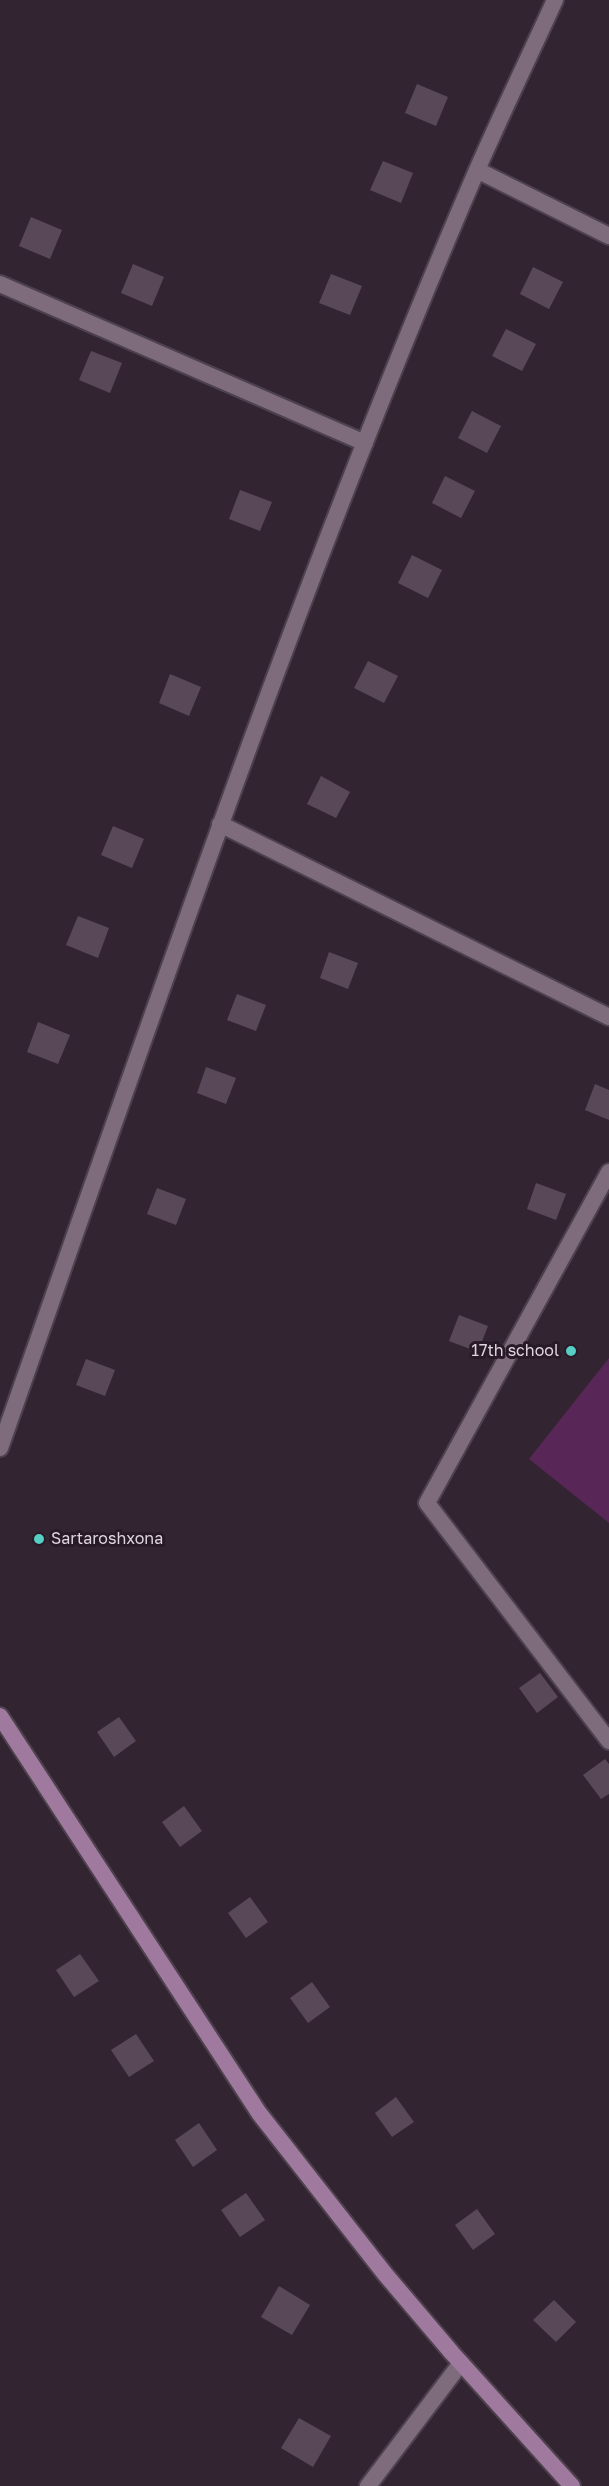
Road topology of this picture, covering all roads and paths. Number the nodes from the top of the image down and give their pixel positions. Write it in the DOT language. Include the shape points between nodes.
graph roads {
  1 [pos="555,0"];
  2 [pos="477,170"];
  3 [pos="609,236"];
  4 [pos="0,284"];
  5 [pos="365,443"];
  6 [pos="220,824"];
  7 [pos="609,1017"];
  8 [pos="609,1172"];
  9 [pos="0,1448"];
  10 [pos="0,1716"];
  11 [pos="609,1741"];
  12 [pos="461,2363"];
  13 [pos="368,2486"];
  14 [pos="572,2486"];
  1 -- 2 [label="street"];
  2 -- 3 [label="street"];
  2 -- 5 [label="street"];
  4 -- 5 [label="street"];
  5 -- 6 [label="street"];
  6 -- 7 [label="street"];
  6 -- 9 [label="street"];
  8 -- 11 [label="street" via="427,1503"];
  10 -- 12 [label="main road" via="259,2113 385,2274"];
  12 -- 13 [label="street"];
  12 -- 14 [label="main road"];
}
